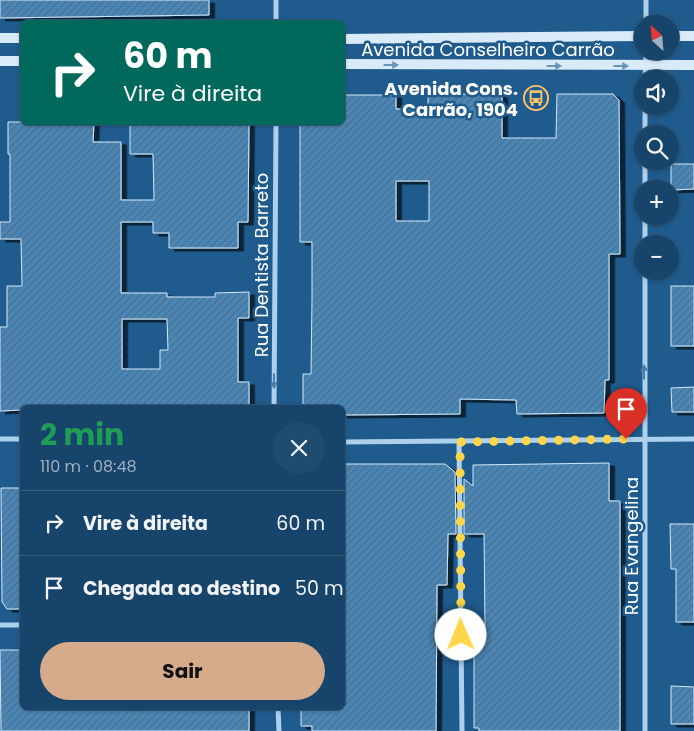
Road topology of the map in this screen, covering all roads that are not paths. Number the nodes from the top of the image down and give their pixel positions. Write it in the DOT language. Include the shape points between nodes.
graph roads {
  1 [pos="276,0"];
  2 [pos="646,0"];
  3 [pos="646,15"];
  4 [pos="276,20"];
  5 [pos="634,36"];
  6 [pos="679,36"];
  7 [pos="694,36"];
  8 [pos="0,38"];
  9 [pos="20,38"];
  10 [pos="345,39"];
  11 [pos="646,60"];
  12 [pos="0,61"];
  13 [pos="20,61"];
  14 [pos="345,64"];
  15 [pos="646,65"];
  16 [pos="694,65"];
  17 [pos="646,70"];
  18 [pos="276,125"];
  19 [pos="645,280"];
  20 [pos="274,405"];
  21 [pos="0,438"];
  22 [pos="644,438"];
  23 [pos="20,439"];
  24 [pos="694,439"];
  25 [pos="345,442"];
  26 [pos="460,442"];
  27 [pos="0,625"];
  28 [pos="20,625"];
  29 [pos="278,710"];
  30 [pos="279,731"];
  31 [pos="462,731"];
  32 [pos="646,731"];
  1 -- 4 [label="street"];
  2 -- 3 [label="street"];
  5 -- 10 [label="main road, Avenida Conselheiro Carrão"];
  6 -- 7 [label="main road"];
  8 -- 9 [label="main road"];
  11 -- 15 [label="street"];
  12 -- 13 [label="main road"];
  14 -- 15 [label="main road, Avenida Conselheiro Carrão, one-way"];
  15 -- 16 [label="main road, Avenida Conselheiro Carrão"];
  15 -- 17 [label="street"];
  18 -- 20 [label="street, Rua Dentista Barreto, one-way"];
  22 -- 19 [label="street, Rua Evangelina, one-way"];
  21 -- 23 [label="street"];
  22 -- 24 [label="street"];
  22 -- 26 [label="street"];
  22 -- 32 [label="street, Rua Evangelina"];
  25 -- 26 [label="street"];
  26 -- 31 [label="street"];
  27 -- 28 [label="street"];
  29 -- 30 [label="street"];
}
